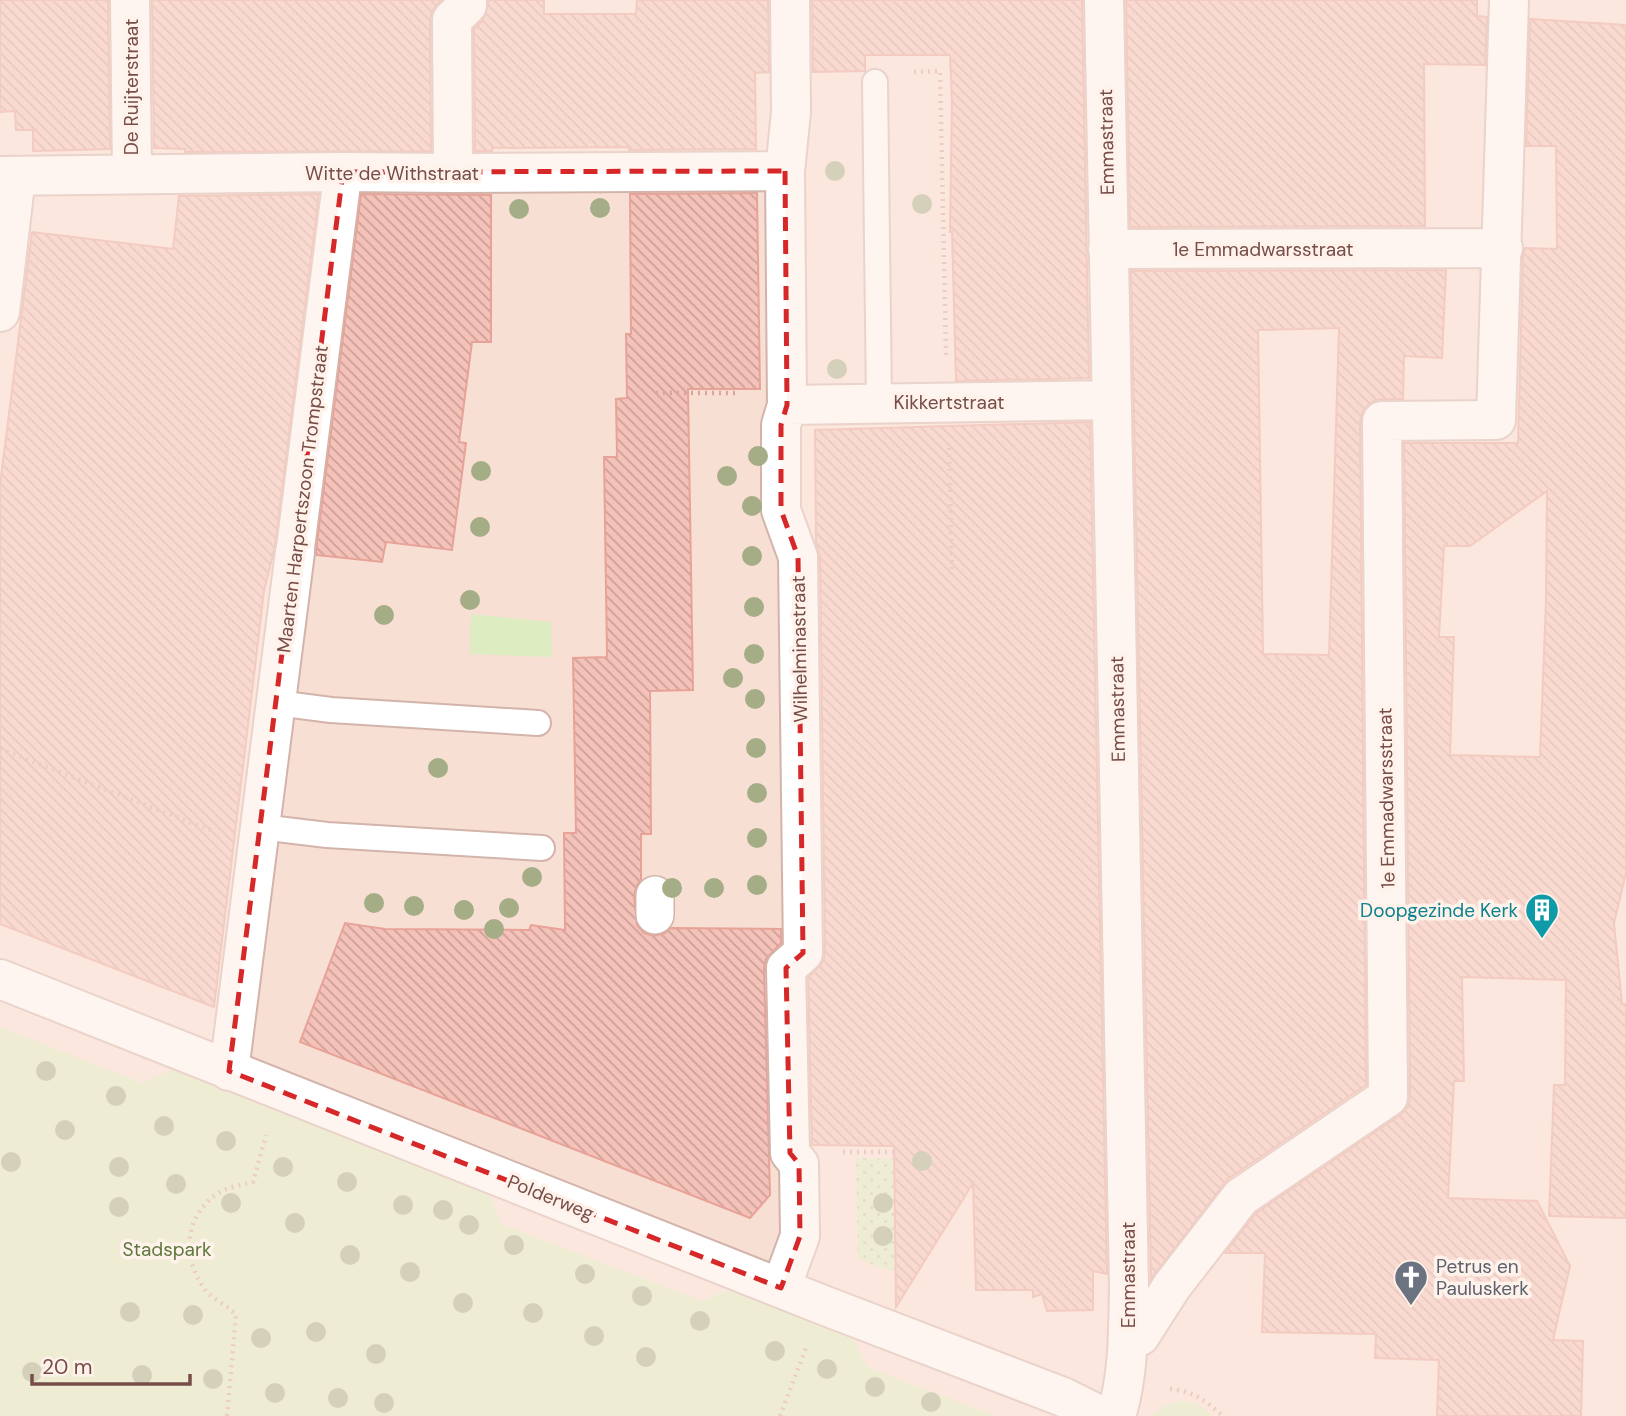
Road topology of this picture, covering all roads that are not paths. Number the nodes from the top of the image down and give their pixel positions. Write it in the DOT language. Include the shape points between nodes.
graph roads {
  1 [pos="130,0"];
  2 [pos="467,0"];
  3 [pos="790,0"];
  4 [pos="1104,0"];
  5 [pos="1509,0"];
  6 [pos="875,82"];
  7 [pos="785,171"];
  8 [pos="343,172"];
  9 [pos="132,173"];
  10 [pos="453,173"];
  11 [pos="8,176"];
  12 [pos="1503,248"];
  13 [pos="1108,249"];
  14 [pos="0,312"];
  15 [pos="787,398"];
  16 [pos="1111,400"];
  17 [pos="879,402"];
  18 [pos="295,552"];
  19 [pos="277,703"];
  20 [pos="538,723"];
  21 [pos="261,827"];
  22 [pos="542,848"];
  23 [pos="0,979"];
  24 [pos="229,1071"];
  25 [pos="781,1288"];
  26 [pos="1128,1340"];
  27 [pos="1101,1416"];
  28 [pos="1116,1416"];
  1 -- 9 [label="street, De Ruijterstraat"];
  2 -- 10 [label="street" via="452,20"];
  3 -- 7 [label="street, Wilhelminastraat" via="791,112"];
  4 -- 13 [label="street, Emmastraat"];
  5 -- 12 [label="street, 1e Emmadwarsstraat"];
  6 -- 17 [label="lane"];
  7 -- 10 [label="street, Witte de Withstraat"];
  7 -- 15 [label="street, Wilhelminastraat"];
  8 -- 9 [label="street, Witte de Withstraat"];
  8 -- 10 [label="street, Witte de Withstraat"];
  8 -- 18 [label="street, Maarten Harpertszoon Trompstraat"];
  9 -- 11 [label="street, Witte de Withstraat"];
  11 -- 14 [label="street"];
  12 -- 13 [label="street, 1e Emmadwarsstraat"];
  12 -- 26 [label="street, 1e Emmadwarsstraat" via="1496,420 1382,421 1388,1097 1241,1197 1172,1286 1140,1336"];
  13 -- 16 [label="street, Emmastraat"];
  15 -- 17 [label="street, Kikkertstraat"];
  15 -- 25 [label="street, Wilhelminastraat" via="781,425 781,510 798,556 803,953 786,968 790,1153 799,1164 800,1236"];
  16 -- 17 [label="street, Kikkertstraat"];
  16 -- 26 [label="street, Emmastraat"];
  18 -- 19 [label="street, Maarten Harpertszoon Trompstraat"];
  19 -- 20 [label="lane"];
  19 -- 21 [label="street, Maarten Harpertszoon Trompstraat"];
  21 -- 22 [label="lane"];
  21 -- 24 [label="street, Maarten Harpertszoon Trompstraat"];
  23 -- 24 [label="street, Polderweg"];
  24 -- 25 [label="street, Polderweg"];
  25 -- 27 [label="street, Polderweg" via="1063,1397"];
  26 -- 28 [label="street, Emmastraat"];
}
